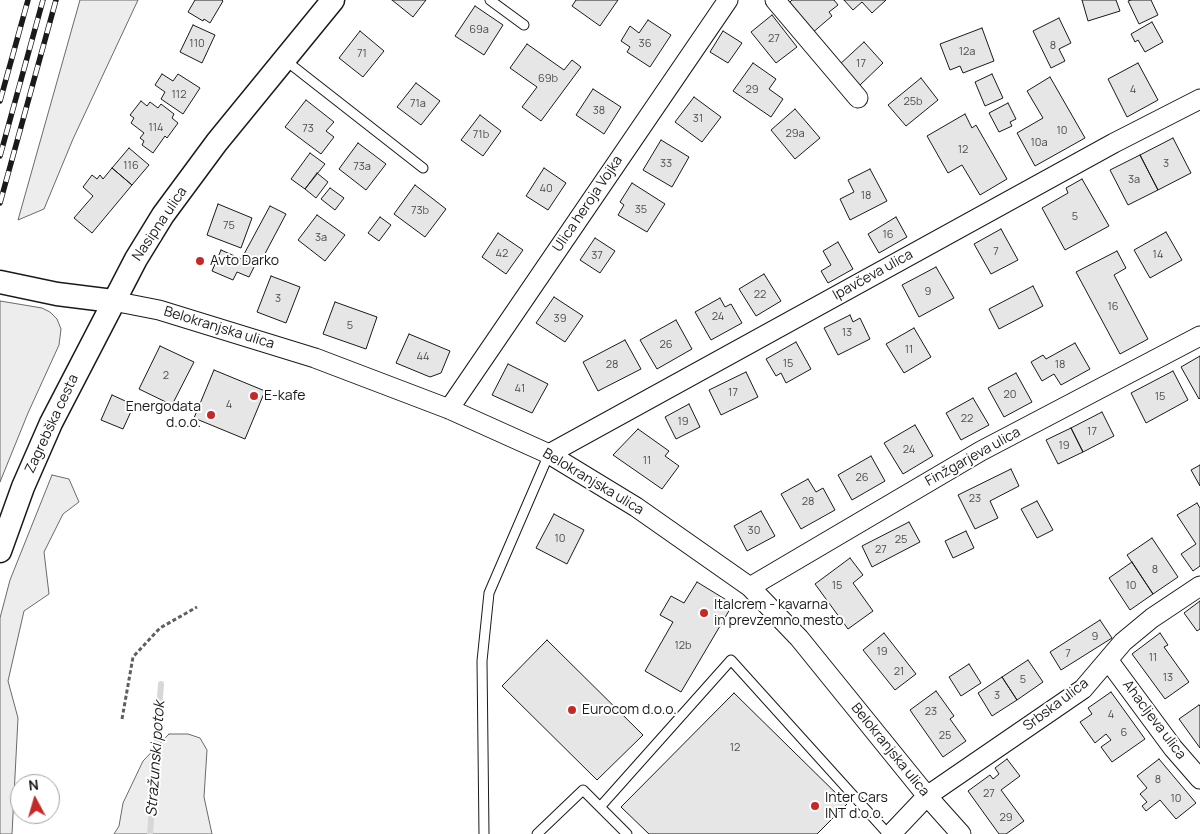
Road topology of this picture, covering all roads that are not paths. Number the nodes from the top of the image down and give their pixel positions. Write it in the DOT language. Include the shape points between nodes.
graph roads {
  1 [pos="333,0"];
  2 [pos="490,0"];
  3 [pos="728,0"];
  4 [pos="775,0"];
  5 [pos="524,25"];
  6 [pos="284,60"];
  7 [pos="858,98"];
  8 [pos="1200,99"];
  9 [pos="423,168"];
  10 [pos="0,282"];
  11 [pos="113,301"];
  12 [pos="1200,336"];
  13 [pos="449,409"];
  14 [pos="549,454"];
  15 [pos="0,551"];
  16 [pos="1200,586"];
  17 [pos="750,587"];
  18 [pos="1108,660"];
  19 [pos="1200,778"];
  20 [pos="927,796"];
  21 [pos="600,807"];
  22 [pos="484,834"];
  23 [pos="537,834"];
  24 [pos="627,834"];
  25 [pos="889,834"];
  26 [pos="961,834"];
  1 -- 6 [label="street, Nasipna ulica"];
  2 -- 5 [label="lane"];
  3 -- 13 [label="street, Ulica heroja Vojka"];
  4 -- 7 [label="street"];
  6 -- 9 [label="lane"];
  6 -- 11 [label="street, Nasipna ulica" via="163,215"];
  8 -- 14 [label="street, Ipavčeva ulica" via="1097,152"];
  10 -- 11 [label="street"];
  11 -- 13 [label="street, Belokranjska ulica" via="159,310 315,358"];
  11 -- 15 [label="street, Zagrebška cesta" via="51,423"];
  12 -- 17 [label="street, Finžgarjeva ulica" via="982,451"];
  13 -- 14 [label="street, Belokranjska ulica"];
  14 -- 17 [label="street, Belokranjska ulica" via="636,507"];
  14 -- 22 [label="lane" via="489,593 482,661"];
  16 -- 18 [label="street, Srbska ulica" via="1152,618 1123,642"];
  17 -- 20 [label="street, Belokranjska ulica" via="799,638"];
  18 -- 19 [label="street, Ahacljeva ulica" via="1173,748"];
  18 -- 20 [label="street, Srbska ulica" via="1083,688"];
  20 -- 25 [label="street, Srbska ulica"];
  20 -- 26 [label="street, Belokranjska ulica"];
  21 -- 23 [label="lane" via="583,790"];
  21 -- 24 [label="lane"];
  21 -- 25 [label="lane" via="731,660"];
}
